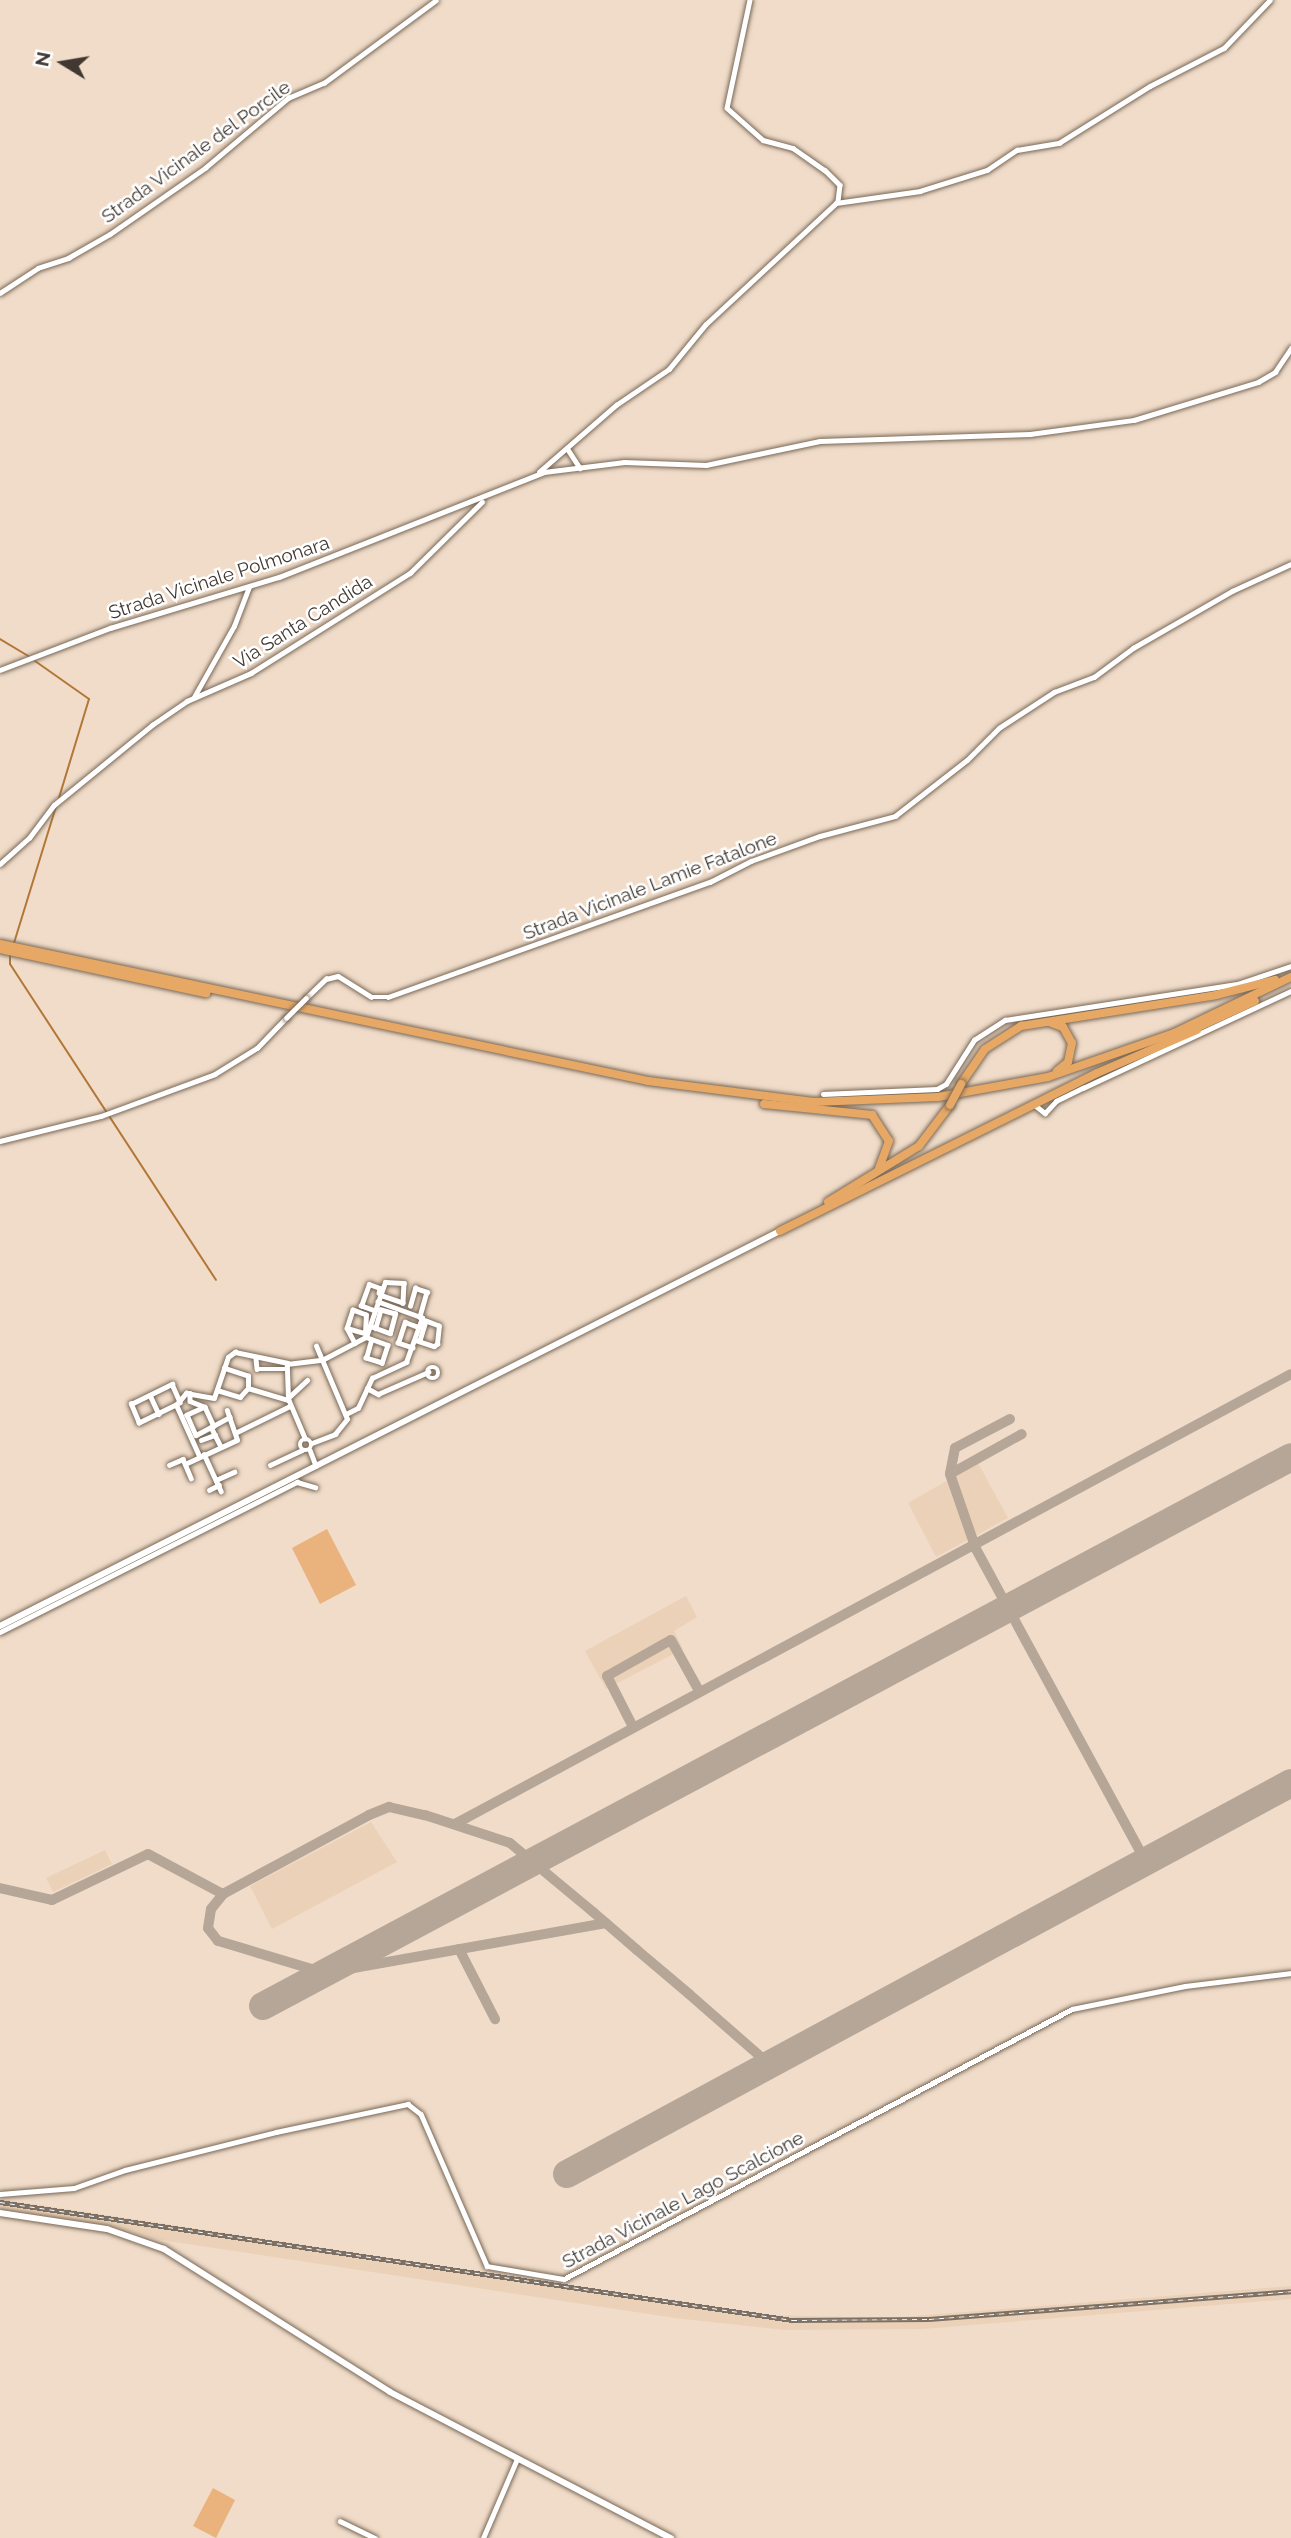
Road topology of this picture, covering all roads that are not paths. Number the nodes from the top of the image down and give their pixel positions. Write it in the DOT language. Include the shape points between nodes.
graph roads {
  1 [pos="436,0"];
  2 [pos="750,0"];
  3 [pos="1269,0"];
  4 [pos="838,202"];
  5 [pos="0,293"];
  6 [pos="1291,348"];
  7 [pos="567,448"];
  8 [pos="580,468"];
  9 [pos="537,474"];
  10 [pos="486,499"];
  11 [pos="458,509"];
  12 [pos="466,518"];
  13 [pos="1291,564"];
  14 [pos="249,587"];
  15 [pos="0,670"];
  16 [pos="194,698"];
  17 [pos="0,864"];
  18 [pos="0,944"];
  19 [pos="0,949"];
  20 [pos="1291,966"];
  21 [pos="1291,975"];
  22 [pos="1291,983"];
  23 [pos="1291,991"];
  24 [pos="1047,1018"];
  25 [pos="1208,1024"];
  26 [pos="823,1094"];
  27 [pos="959,1095"];
  28 [pos="764,1104"];
  29 [pos="1035,1105"];
  30 [pos="0,1141"];
  31 [pos="870,1177"];
  32 [pos="780,1231"];
  33 [pos="380,1295"];
  34 [pos="378,1302"];
  35 [pos="410,1306"];
  36 [pos="374,1310"];
  37 [pos="420,1317"];
  38 [pos="373,1327"];
  39 [pos="419,1327"];
  40 [pos="347,1328"];
  41 [pos="369,1339"];
  42 [pos="418,1341"];
  43 [pos="355,1343"];
  44 [pos="316,1346"];
  45 [pos="413,1348"];
  46 [pos="256,1359"];
  47 [pos="322,1360"];
  48 [pos="287,1366"];
  49 [pos="224,1368"];
  50 [pos="428,1372"];
  51 [pos="307,1380"];
  52 [pos="248,1388"];
  53 [pos="367,1388"];
  54 [pos="217,1390"];
  55 [pos="190,1393"];
  56 [pos="150,1395"];
  57 [pos="288,1402"];
  58 [pos="178,1404"];
  59 [pos="205,1407"];
  60 [pos="159,1413"];
  61 [pos="348,1413"];
  62 [pos="213,1426"];
  63 [pos="237,1432"];
  64 [pos="215,1435"];
  65 [pos="305,1439"];
  66 [pos="201,1440"];
  67 [pos="312,1443"];
  68 [pos="220,1447"];
  69 [pos="302,1450"];
  70 [pos="310,1450"];
  71 [pos="202,1455"];
  72 [pos="185,1464"];
  73 [pos="169,1465"];
  74 [pos="270,1465"];
  75 [pos="316,1466"];
  76 [pos="234,1472"];
  77 [pos="191,1478"];
  78 [pos="219,1485"];
  79 [pos="315,1487"];
  80 [pos="209,1490"];
  81 [pos="0,1626"];
  82 [pos="0,1632"];
  83 [pos="1291,1973"];
  84 [pos="0,2194"];
  85 [pos="0,2213"];
  86 [pos="517,2459"];
  87 [pos="340,2521"];
  88 [pos="376,2538"];
  89 [pos="483,2538"];
  90 [pos="671,2538"];
  1 -- 5 [label="street, Strada Vicinale del Porcile" via="324,83 288,98 205,168 110,234 68,258 38,268"];
  2 -- 4 [label="street" via="727,108 763,140 793,148 825,170 840,185"];
  3 -- 4 [label="street" via="1224,48 1150,86 1059,143 1021,149 987,170 920,191"];
  4 -- 7 [label="street" via="706,324 669,369 616,405"];
  6 -- 8 [label="street" via="1275,372 1258,382 1134,420 1030,434 820,440 706,465 624,462"];
  7 -- 8 [label="street"];
  7 -- 9 [label="street"];
  8 -- 9 [label="street"];
  9 -- 10 [label="street"];
  10 -- 11 [label="street, Strada Vicinale Polmonara"];
  10 -- 12 [label="street, Via Santa Candida"];
  11 -- 12 [label="street"];
  11 -- 14 [label="street, Strada Vicinale Polmonara"];
  12 -- 16 [label="street, Via Santa Candida" via="410,573 251,673"];
  13 -- 30 [label="street, Strada Vicinale Lamie Fatalone, bridge" via="1232,591 1133,648 1094,677 1054,692 999,728 967,760 895,816 820,836 751,861 710,882 388,997 370,997 338,976 326,979 238,1062 108,1114"];
  14 -- 15 [label="street, Strada Vicinale Polmonara" via="110,628"];
  14 -- 16 [label="street"];
  16 -- 17 [label="street, Via Santa Candida" via="58,802"];
  18 -- 27 [label="highway" via="711,1092 840,1103"];
  19 -- 28 [label="highway" via="634,1083"];
  20 -- 24 [label="street" via="1238,984"];
  21 -- 24 [label="highway" via="1229,992"];
  21 -- 27 [label="highway" via="1174,1033 1102,1060"];
  22 -- 25 [label="highway"];
  23 -- 29 [label="street" via="1056,1101 1048,1112 1040,1112"];
  24 -- 26 [label="street" via="1013,1018 992,1027 964,1052 942,1088"];
  24 -- 27 [label="highway" via="1071,1038 1073,1050 1065,1066"];
  24 -- 31 [label="highway, bridge" via="997,1038 981,1053 919,1146"];
  25 -- 28 [label="highway" via="1112,1063 988,1095 888,1107"];
  25 -- 29 [label="highway"];
  28 -- 31 [label="highway" via="868,1113 881,1123 889,1140 887,1159"];
  29 -- 32 [label="highway"];
  31 -- 32 [label="highway"];
  32 -- 75 [label="main road"];
  33 -- 33 [label="street" via="390,1279 404,1283 403,1303"];
  33 -- 34 [label="street"];
  34 -- 36 [label="street"];
  34 -- 37 [label="street"];
  35 -- 37 [label="street" via="415,1288 427,1292"];
  36 -- 36 [label="street" via="361,1306 369,1284 380,1289"];
  36 -- 38 [label="street"];
  37 -- 39 [label="street"];
  38 -- 38 [label="street" via="390,1333 395,1314 382,1310"];
  38 -- 41 [label="street"];
  39 -- 42 [label="street"];
  39 -- 45 [label="street" via="405,1322 398,1343"];
  40 -- 40 [label="street" via="353,1310 366,1315 365,1333"];
  40 -- 43 [label="street"];
  41 -- 41 [label="street" via="388,1345 382,1363 366,1358"];
  41 -- 43 [label="street"];
  42 -- 42 [label="street" via="437,1345 439,1326 426,1321"];
  42 -- 45 [label="street"];
  43 -- 47 [label="street"];
  44 -- 47 [label="street"];
  45 -- 53 [label="street" via="407,1362 372,1378"];
  46 -- 48 [label="street"];
  46 -- 48 [label="street" via="257,1369"];
  46 -- 49 [label="street" via="235,1352"];
  47 -- 48 [label="street"];
  47 -- 61 [label="street"];
  48 -- 57 [label="street"];
  49 -- 52 [label="street" via="248,1376"];
  49 -- 54 [label="street"];
  50 -- 50 [label="street" via="436,1368 437,1379"];
  50 -- 53 [label="street" via="378,1394"];
  51 -- 57 [label="street"];
  52 -- 54 [label="street" via="240,1397"];
  52 -- 57 [label="street"];
  53 -- 61 [label="street" via="358,1408"];
  54 -- 55 [label="street" via="214,1398"];
  55 -- 58 [label="street"];
  55 -- 59 [label="street" via="190,1401"];
  56 -- 58 [label="street" via="172,1384"];
  56 -- 60 [label="street"];
  56 -- 60 [label="street" via="131,1405 139,1423"];
  57 -- 63 [label="street"];
  57 -- 65 [label="street"];
  58 -- 60 [label="street"];
  58 -- 71 [label="street"];
  59 -- 62 [label="street"];
  59 -- 62 [label="street" via="187,1415 196,1435"];
  61 -- 67 [label="street" via="335,1434"];
  62 -- 63 [label="street" via="228,1414"];
  62 -- 64 [label="street"];
  63 -- 68 [label="street" via="237,1440"];
  64 -- 66 [label="street"];
  64 -- 68 [label="street"];
  65 -- 67 [label="street"];
  65 -- 69 [label="street"];
  67 -- 70 [label="street"];
  68 -- 71 [label="street"];
  69 -- 70 [label="street"];
  69 -- 74 [label="street"];
  70 -- 75 [label="street"];
  71 -- 72 [label="street"];
  71 -- 78 [label="street"];
  72 -- 73 [label="street" via="183,1459"];
  72 -- 77 [label="street"];
  75 -- 81 [label="main road"];
  76 -- 78 [label="street"];
  78 -- 80 [label="street"];
  79 -- 82 [label="street" via="297,1482"];
  83 -- 84 [label="street, Strada Vicinale Lago Scalcione" via="1185,1986 1072,2008 564,2279 488,2266 421,2114 408,2104 276,2132 125,2170 74,2188"];
  85 -- 86 [label="main road" via="107,2229 164,2249 390,2392"];
  86 -- 89 [label="street"];
  86 -- 90 [label="main road"];
  87 -- 88 [label="street"];
}
